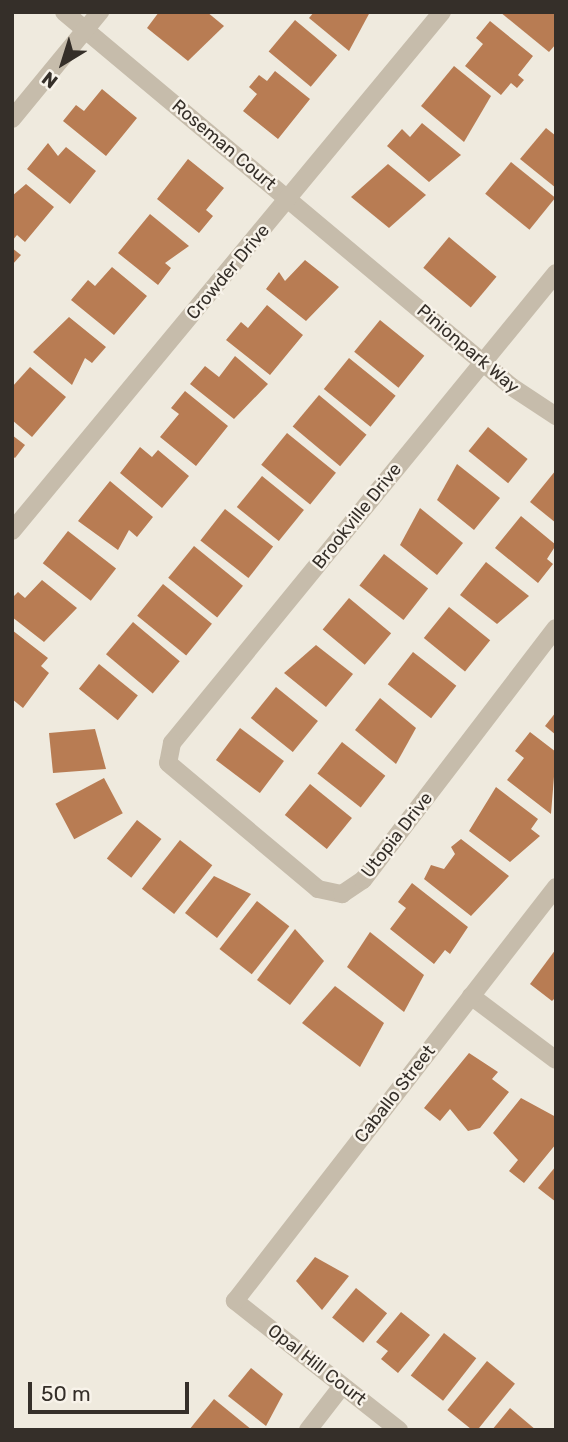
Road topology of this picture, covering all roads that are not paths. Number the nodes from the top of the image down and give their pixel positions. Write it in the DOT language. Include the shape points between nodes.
graph roads {
  1 [pos="64,12"];
  2 [pos="100,12"];
  3 [pos="442,12"];
  4 [pos="86,30"];
  5 [pos="12,119"];
  6 [pos="289,198"];
  7 [pos="556,273"];
  8 [pos="383,278"];
  9 [pos="482,363"];
  10 [pos="556,416"];
  11 [pos="12,531"];
  12 [pos="556,628"];
  13 [pos="168,763"];
  14 [pos="556,887"];
  15 [pos="471,996"];
  16 [pos="556,1060"];
  17 [pos="235,1301"];
  18 [pos="342,1386"];
  19 [pos="308,1430"];
  20 [pos="399,1430"];
  1 -- 4 [label="street, Roseman Court"];
  2 -- 4 [label="street"];
  3 -- 6 [label="street, Crowder Drive"];
  4 -- 5 [label="street"];
  4 -- 6 [label="street, Roseman Court"];
  6 -- 8 [label="street, Roseman Court"];
  6 -- 11 [label="street, Crowder Drive"];
  7 -- 9 [label="street, Brookville Drive"];
  8 -- 9 [label="street, Pinionpark Way"];
  9 -- 10 [label="street, Pinionpark Way"];
  9 -- 13 [label="street, Brookville Drive" via="172,743"];
  12 -- 13 [label="street, Utopia Drive" via="362,880 342,894 318,889"];
  14 -- 15 [label="street, Caballo Street"];
  15 -- 16 [label="street"];
  15 -- 17 [label="street, Caballo Street"];
  17 -- 18 [label="street, Opal Hill Court"];
  18 -- 19 [label="street"];
  18 -- 20 [label="street, Opal Hill Court"];
}
